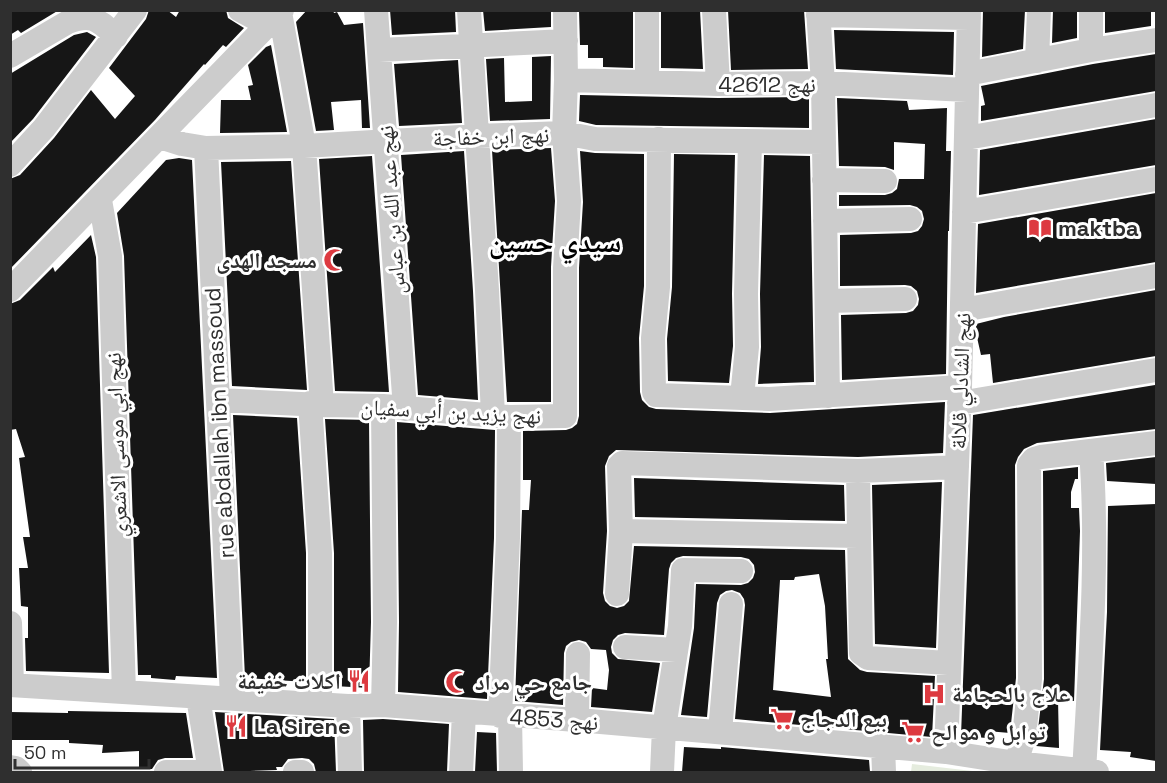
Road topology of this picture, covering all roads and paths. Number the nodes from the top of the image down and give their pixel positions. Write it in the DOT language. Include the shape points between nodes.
graph roads {
  1 [pos="135,10"];
  2 [pos="240,10"];
  3 [pos="376,10"];
  4 [pos="469,10"];
  5 [pos="565,10"];
  6 [pos="647,10"];
  7 [pos="714,10"];
  8 [pos="1039,10"];
  9 [pos="1091,10"];
  10 [pos="818,13"];
  11 [pos="969,14"];
  12 [pos="277,16"];
  13 [pos="116,36"];
  14 [pos="1156,40"];
  15 [pos="566,41"];
  16 [pos="471,44"];
  17 [pos="379,50"];
  18 [pos="1091,50"];
  19 [pos="10,56"];
  20 [pos="1037,61"];
  21 [pos="566,80"];
  22 [pos="647,82"];
  23 [pos="967,82"];
  24 [pos="823,83"];
  25 [pos="718,84"];
  26 [pos="1156,105"];
  27 [pos="564,133"];
  28 [pos="477,136"];
  29 [pos="160,137"];
  30 [pos="966,138"];
  31 [pos="659,139"];
  32 [pos="386,141"];
  33 [pos="750,142"];
  34 [pos="824,142"];
  35 [pos="304,146"];
  36 [pos="206,148"];
  37 [pos="10,165"];
  38 [pos="1156,179"];
  39 [pos="824,180"];
  40 [pos="885,181"];
  41 [pos="100,200"];
  42 [pos="964,212"];
  43 [pos="910,219"];
  44 [pos="825,221"];
  45 [pos="1156,276"];
  46 [pos="10,291"];
  47 [pos="905,299"];
  48 [pos="826,301"];
  49 [pos="962,310"];
  50 [pos="1156,370"];
  51 [pos="960,395"];
  52 [pos="828,396"];
  53 [pos="742,397"];
  54 [pos="218,400"];
  55 [pos="316,404"];
  56 [pos="394,407"];
  57 [pos="501,416"];
  58 [pos="1156,443"];
  59 [pos="1091,451"];
  60 [pos="957,467"];
  61 [pos="858,471"];
  62 [pos="621,531"];
  63 [pos="858,536"];
  64 [pos="741,571"];
  65 [pos="617,594"];
  66 [pos="731,604"];
  67 [pos="10,623"];
  68 [pos="625,646"];
  69 [pos="676,650"];
  70 [pos="578,654"];
  71 [pos="948,663"];
  72 [pos="11,685"];
  73 [pos="124,692"];
  74 [pos="198,697"];
  75 [pos="232,698"];
  76 [pos="320,703"];
  77 [pos="383,705"];
  78 [pos="348,706"];
  79 [pos="464,713"];
  80 [pos="505,716"];
  81 [pos="577,720"];
  82 [pos="664,728"];
  83 [pos="720,732"];
  84 [pos="883,746"];
  85 [pos="946,752"];
  86 [pos="1016,763"];
  87 [pos="10,767"];
  88 [pos="20,772"];
  89 [pos="166,772"];
  90 [pos="210,772"];
  91 [pos="295,772"];
  92 [pos="302,772"];
  93 [pos="350,772"];
  94 [pos="460,772"];
  95 [pos="511,772"];
  96 [pos="662,772"];
  97 [pos="884,772"];
  98 [pos="1088,772"];
  1 -- 13 [label="street"];
  2 -- 12 [label="street"];
  3 -- 17 [label="street, نهج عبد الله بن عباس"];
  4 -- 16 [label="street"];
  5 -- 15 [label="street, نهج يزيد بن أبي سفيان"];
  6 -- 22 [label="street"];
  7 -- 25 [label="street"];
  8 -- 20 [label="street"];
  9 -- 18 [label="street"];
  10 -- 11 [label="street"];
  10 -- 24 [label="street"];
  11 -- 23 [label="street, نهج الشادلي قلالة"];
  12 -- 29 [label="street"];
  12 -- 35 [label="street"];
  13 -- 19 [label="street" via="98,20 78,18"];
  13 -- 37 [label="street"];
  14 -- 18 [label="street, نهج 42612"];
  15 -- 16 [label="street"];
  15 -- 21 [label="street, نهج يزيد بن أبي سفيان"];
  16 -- 17 [label="street"];
  16 -- 28 [label="street"];
  17 -- 32 [label="street, نهج عبد الله بن عباس"];
  18 -- 20 [label="street, نهج 42612"];
  20 -- 23 [label="street, نهج 42612"];
  21 -- 22 [label="street, نهج 42612"];
  21 -- 27 [label="street, نهج يزيد بن أبي سفيان"];
  22 -- 25 [label="street, نهج 42612"];
  23 -- 24 [label="street, نهج 42612"];
  23 -- 30 [label="street, نهج الشادلي قلالة"];
  24 -- 25 [label="street, نهج 42612"];
  24 -- 34 [label="street"];
  26 -- 30 [label="street"];
  27 -- 28 [label="street, نهج ابن خفاجة"];
  27 -- 31 [label="street, نهج ابن خفاجة" via="595,139"];
  27 -- 57 [label="street, نهج يزيد بن أبي سفيان" via="569,201 565,416"];
  28 -- 32 [label="street, نهج ابن خفاجة"];
  28 -- 57 [label="street" via="487,290"];
  29 -- 36 [label="street, نهج ابن خفاجة"];
  29 -- 41 [label="street"];
  30 -- 42 [label="street, نهج الشادلي قلالة"];
  31 -- 33 [label="street, نهج ابن خفاجة"];
  31 -- 53 [label="street" via="654,392"];
  32 -- 35 [label="street, نهج ابن خفاجة"];
  32 -- 56 [label="street, نهج عبد الله بن عباس"];
  33 -- 34 [label="street, نهج ابن خفاجة"];
  33 -- 53 [label="street" via="747,347"];
  34 -- 39 [label="street"];
  35 -- 36 [label="street, نهج ابن خفاجة"];
  35 -- 55 [label="street"];
  36 -- 54 [label="street, rue abdallah ibn massoud"];
  38 -- 42 [label="street"];
  39 -- 40 [label="street"];
  39 -- 44 [label="street"];
  41 -- 46 [label="street"];
  41 -- 73 [label="street, نهج ابي موسى الاشعري" via="110,256"];
  42 -- 49 [label="street, نهج الشادلي قلالة"];
  43 -- 44 [label="street"];
  44 -- 48 [label="street"];
  45 -- 49 [label="street"];
  47 -- 48 [label="street"];
  48 -- 52 [label="street"];
  49 -- 51 [label="street, نهج الشادلي قلالة"];
  50 -- 51 [label="street"];
  51 -- 52 [label="street"];
  51 -- 60 [label="street, نهج الشادلي قلالة"];
  52 -- 53 [label="street"];
  54 -- 55 [label="street, نهج يزيد بن أبي سفيان"];
  54 -- 75 [label="street, rue abdallah ibn massoud"];
  55 -- 56 [label="street, نهج يزيد بن أبي سفيان"];
  55 -- 76 [label="street"];
  56 -- 57 [label="street, نهج يزيد بن أبي سفيان"];
  56 -- 77 [label="street, نهج عبد الله بن عباس"];
  57 -- 80 [label="street" via="508,538"];
  58 -- 59 [label="street"];
  59 -- 86 [label="street" via="1041,456 1029,465 1030,679 1024,736"];
  59 -- 98 [label="street" via="1094,616"];
  60 -- 61 [label="street"];
  60 -- 71 [label="street, نهج الشادلي قلالة"];
  61 -- 62 [label="street" via="626,462 619,466"];
  61 -- 63 [label="street"];
  62 -- 63 [label="street"];
  62 -- 65 [label="street"];
  63 -- 71 [label="street" via="861,653 868,658"];
  64 -- 69 [label="street" via="683,570"];
  66 -- 83 [label="street"];
  67 -- 72 [label="street"];
  68 -- 69 [label="street"];
  69 -- 82 [label="street"];
  70 -- 81 [label="street"];
  71 -- 85 [label="street, نهج الشادلي قلالة"];
  72 -- 73 [label="street, نهج 4853"];
  73 -- 74 [label="street, نهج 4853"];
  74 -- 75 [label="street, نهج 4853"];
  74 -- 90 [label="street"];
  75 -- 76 [label="street, نهج 4853"];
  76 -- 78 [label="street, نهج 4853"];
  77 -- 78 [label="street, نهج 4853"];
  77 -- 79 [label="street, نهج 4853"];
  78 -- 93 [label="street"];
  79 -- 80 [label="street, نهج 4853"];
  79 -- 94 [label="street"];
  80 -- 81 [label="street, نهج 4853"];
  80 -- 95 [label="street"];
  81 -- 82 [label="street, نهج 4853"];
  82 -- 83 [label="street, نهج 4853"];
  82 -- 96 [label="street"];
  83 -- 84 [label="street, نهج 4853"];
  84 -- 85 [label="street, نهج 4853"];
  84 -- 97 [label="street"];
  85 -- 86 [label="street, نهج 4853"];
  86 -- 98 [label="street, نهج 4853"];
  87 -- 88 [label="street"];
  89 -- 90 [label="street"];
  91 -- 92 [label="street"];
}
